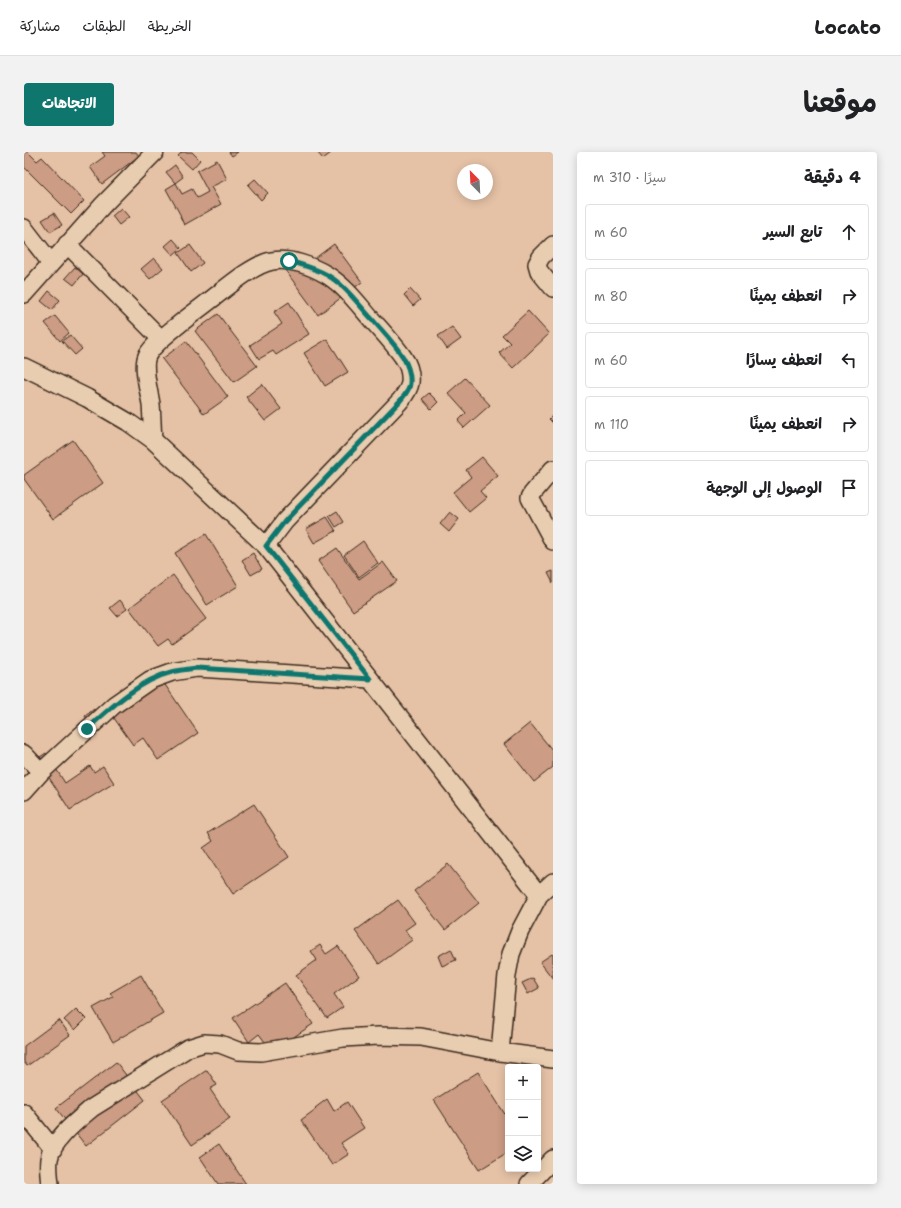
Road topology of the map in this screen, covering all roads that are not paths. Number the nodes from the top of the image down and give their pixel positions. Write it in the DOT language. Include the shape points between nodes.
graph roads {
  1 [pos="155,152"];
  2 [pos="24,228"];
  3 [pos="68,244"];
  4 [pos="553,245"];
  5 [pos="51,263"];
  6 [pos="553,288"];
  7 [pos="24,294"];
  8 [pos="161,339"];
  9 [pos="24,367"];
  10 [pos="153,440"];
  11 [pos="553,469"];
  12 [pos="553,541"];
  13 [pos="266,546"];
  14 [pos="370,679"];
  15 [pos="24,754"];
  16 [pos="41,772"];
  17 [pos="24,791"];
  18 [pos="553,882"];
  19 [pos="538,895"];
  20 [pos="500,1052"];
  21 [pos="553,1059"];
  22 [pos="24,1113"];
  23 [pos="53,1149"];
  24 [pos="553,1159"];
  25 [pos="50,1184"];
  26 [pos="529,1184"];
  1 -- 3 [label="street"];
  2 -- 5 [label="street"];
  3 -- 5 [label="street"];
  3 -- 8 [label="street"];
  4 -- 6 [label="street" via="537,264 539,271"];
  5 -- 7 [label="street"];
  8 -- 10 [label="street" via="146,356"];
  8 -- 13 [label="street" via="261,264 289,261 327,275 347,291 403,357 410,384 406,393 285,521"];
  9 -- 10 [label="street" via="87,398"];
  10 -- 13 [label="street"];
  11 -- 12 [label="street" via="530,498"];
  13 -- 14 [label="street"];
  14 -- 16 [label="street" via="197,668 172,672 150,680 114,704"];
  14 -- 19 [label="street"];
  15 -- 16 [label="street"];
  16 -- 17 [label="street"];
  18 -- 19 [label="street"];
  19 -- 20 [label="street" via="511,954"];
  20 -- 21 [label="street"];
  20 -- 23 [label="street" via="421,1037 392,1036 343,1038 261,1052 238,1051 220,1044 204,1043 188,1048 92,1108 67,1130"];
  22 -- 23 [label="street"];
  23 -- 25 [label="street" via="48,1166"];
  24 -- 26 [label="street"];
}
